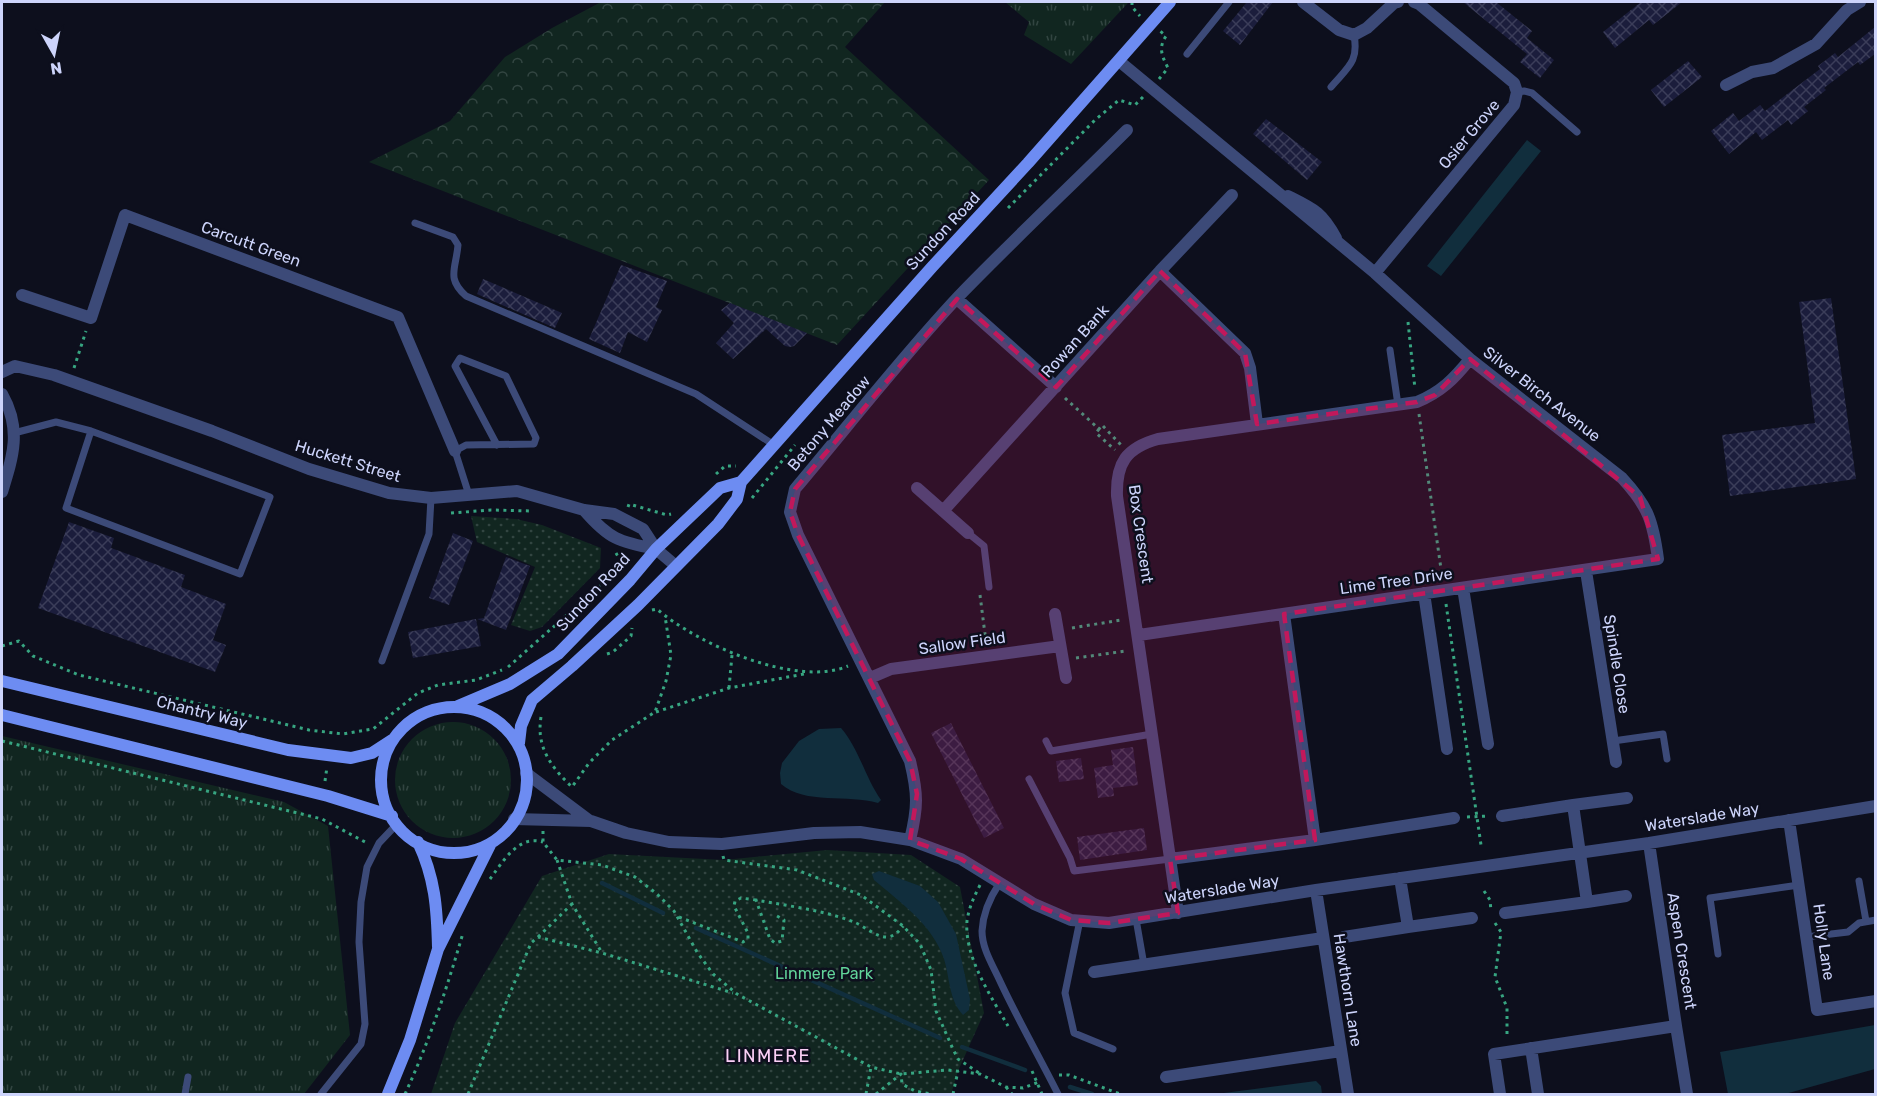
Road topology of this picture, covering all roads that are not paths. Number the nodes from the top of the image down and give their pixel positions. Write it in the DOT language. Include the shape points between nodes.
graph roads {
  1 [pos="1170,2"];
  2 [pos="1229,2"];
  3 [pos="1303,2"];
  4 [pos="1398,2"];
  5 [pos="1414,2"];
  6 [pos="1860,2"];
  7 [pos="1354,35"];
  8 [pos="1187,54"];
  9 [pos="1119,61"];
  10 [pos="1726,85"];
  11 [pos="1331,87"];
  12 [pos="1517,92"];
  13 [pos="1128,130"];
  14 [pos="1577,132"];
  15 [pos="1232,195"];
  16 [pos="415,223"];
  17 [pos="1160,272"];
  18 [pos="1375,273"];
  19 [pos="22,295"];
  20 [pos="957,299"];
  21 [pos="1390,350"];
  22 [pos="1470,359"];
  23 [pos="2,372"];
  24 [pos="1056,387"];
  25 [pos="2,394"];
  26 [pos="1398,405"];
  27 [pos="1257,424"];
  28 [pos="91,431"];
  29 [pos="14,433"];
  30 [pos="497,445"];
  31 [pos="774,445"];
  32 [pos="455,451"];
  33 [pos="741,482"];
  34 [pos="917,488"];
  35 [pos="2,492"];
  36 [pos="469,495"];
  37 [pos="431,498"];
  38 [pos="584,510"];
  39 [pos="943,510"];
  40 [pos="968,533"];
  41 [pos="656,549"];
  42 [pos="1658,559"];
  43 [pos="676,566"];
  44 [pos="1586,571"];
  45 [pos="989,587"];
  46 [pos="1462,588"];
  47 [pos="1424,593"];
  48 [pos="1055,614"];
  49 [pos="1284,614"];
  50 [pos="1139,635"];
  51 [pos="1060,646"];
  52 [pos="382,661"];
  53 [pos="870,678"];
  54 [pos="1066,678"];
  55 [pos="2,681"];
  56 [pos="457,707"];
  57 [pos="2,715"];
  58 [pos="1152,734"];
  59 [pos="393,740"];
  60 [pos="1046,741"];
  61 [pos="1613,741"];
  62 [pos="519,743"];
  63 [pos="1488,744"];
  64 [pos="1447,749"];
  65 [pos="1667,759"];
  66 [pos="1616,762"];
  67 [pos="526,773"];
  68 [pos="1029,779"];
  69 [pos="1626,798"];
  70 [pos="1573,805"];
  71 [pos="1875,806"];
  72 [pos="1502,816"];
  73 [pos="1454,818"];
  74 [pos="514,819"];
  75 [pos="394,820"];
  76 [pos="1789,820"];
  77 [pos="591,822"];
  78 [pos="910,840"];
  79 [pos="1314,840"];
  80 [pos="418,842"];
  81 [pos="1649,843"];
  82 [pos="490,845"];
  83 [pos="1580,853"];
  84 [pos="1170,859"];
  85 [pos="1400,878"];
  86 [pos="1860,881"];
  87 [pos="999,884"];
  88 [pos="1798,885"];
  89 [pos="1316,890"];
  90 [pos="1626,896"];
  91 [pos="1587,902"];
  92 [pos="1178,913"];
  93 [pos="1505,913"];
  94 [pos="1472,918"];
  95 [pos="1136,919"];
  96 [pos="1080,920"];
  97 [pos="1875,920"];
  98 [pos="1866,921"];
  99 [pos="1408,927"];
  100 [pos="1344,937"];
  101 [pos="1806,937"];
  102 [pos="1323,938"];
  103 [pos="438,949"];
  104 [pos="1718,954"];
  105 [pos="1144,965"];
  106 [pos="1094,972"];
  107 [pos="1875,1001"];
  108 [pos="1677,1026"];
  109 [pos="1531,1048"];
  110 [pos="1113,1049"];
  111 [pos="1341,1052"];
  112 [pos="188,1077"];
  113 [pos="1166,1077"];
  114 [pos="185,1095"];
  115 [pos="321,1095"];
  116 [pos="388,1095"];
  117 [pos="1058,1095"];
  118 [pos="1348,1095"];
  119 [pos="1500,1095"];
  120 [pos="1538,1095"];
  121 [pos="1687,1095"];
  1 -- 9 [label="main road, Sundon Road"];
  2 -- 8 [label="lane"];
  3 -- 7 [label="street" via="1339,30"];
  4 -- 7 [label="street"];
  5 -- 12 [label="street, Osier Grove" via="1514,83"];
  6 -- 10 [label="street" via="1847,10 1816,44 1773,68 1752,72"];
  7 -- 11 [label="lane" via="1355,58"];
  9 -- 18 [label="street, Silver Birch Avenue" via="1270,188 1311,207 1327,221 1340,244"];
  9 -- 31 [label="main road, Sundon Road"];
  12 -- 14 [label="lane" via="1532,93"];
  12 -- 18 [label="street, Osier Grove" via="1514,105"];
  13 -- 20 [label="street, Betony Meadow"];
  15 -- 17 [label="street, Rowan Bank"];
  16 -- 31 [label="lane" via="453,237 458,245 454,282 466,296 696,394"];
  17 -- 24 [label="street, Rowan Bank"];
  17 -- 27 [label="street" via="1245,353"];
  18 -- 22 [label="street, Silver Birch Avenue"];
  19 -- 32 [label="street, Carcutt Green" via="90,318 125,215 398,316"];
  20 -- 24 [label="street"];
  20 -- 53 [label="street, Betony Meadow" via="795,489 790,512 798,536"];
  21 -- 26 [label="lane"];
  22 -- 26 [label="street" via="1435,394"];
  22 -- 42 [label="street, Silver Birch Avenue" via="1622,478 1640,497 1651,520"];
  23 -- 37 [label="street, Huckett Street" via="15,366 69,381 309,469 389,493"];
  24 -- 39 [label="street, Rowan Bank"];
  25 -- 29 [label="street"];
  26 -- 27 [label="street"];
  27 -- 50 [label="street, Box Crescent" via="1158,439 1142,444 1127,456 1117,479 1117,496"];
  28 -- 28 [label="lane" via="66,508 240,574 270,497"];
  28 -- 29 [label="lane" via="56,422"];
  29 -- 35 [label="street" via="13,456"];
  30 -- 30 [label="lane" via="455,366 460,358 506,376 536,438 534,444"];
  30 -- 32 [label="lane" via="466,445"];
  31 -- 33 [label="main road, Sundon Road"];
  32 -- 36 [label="lane"];
  33 -- 41 [label="main road, Sundon Road" via="720,488"];
  33 -- 43 [label="main road, Sundon Road" via="736,499 724,516"];
  34 -- 39 [label="street"];
  36 -- 37 [label="street, Huckett Street"];
  36 -- 38 [label="street, Huckett Street" via="517,491"];
  37 -- 52 [label="lane" via="429,534"];
  38 -- 41 [label="street" via="602,530 624,543"];
  38 -- 41 [label="street, Huckett Street" via="614,514 643,528"];
  39 -- 40 [label="street"];
  40 -- 45 [label="lane" via="984,546"];
  41 -- 43 [label="street, Huckett Street"];
  41 -- 56 [label="main road, Sundon Road" via="558,654 510,684"];
  42 -- 44 [label="street, Lime Tree Drive"];
  43 -- 62 [label="main road, Sundon Road" via="532,700 521,726"];
  44 -- 46 [label="street, Lime Tree Drive"];
  44 -- 61 [label="street, Spindle Close"];
  46 -- 47 [label="street, Lime Tree Drive"];
  46 -- 63 [label="street"];
  47 -- 49 [label="street, Lime Tree Drive"];
  47 -- 64 [label="street"];
  48 -- 51 [label="street"];
  49 -- 50 [label="street, Lime Tree Drive"];
  49 -- 79 [label="street"];
  50 -- 58 [label="street, Box Crescent"];
  51 -- 53 [label="street, Sallow Field" via="891,669"];
  51 -- 54 [label="street"];
  53 -- 78 [label="street, Betony Meadow" via="915,778 917,812"];
  55 -- 59 [label="main road, Chantry Way" via="288,750 351,758 372,753"];
  56 -- 59 [label="main road" via="421,715"];
  56 -- 62 [label="main road" via="487,715"];
  57 -- 75 [label="main road" via="323,795"];
  58 -- 60 [label="lane" via="1051,751"];
  58 -- 84 [label="street, Box Crescent"];
  59 -- 75 [label="main road" via="382,778 385,804"];
  61 -- 65 [label="lane" via="1663,734"];
  61 -- 66 [label="street, Spindle Close"];
  62 -- 67 [label="main road"];
  67 -- 74 [label="main road" via="525,792"];
  67 -- 77 [label="street, Waterslade Way"];
  68 -- 84 [label="lane" via="1074,871"];
  69 -- 70 [label="street"];
  70 -- 72 [label="street"];
  70 -- 83 [label="street"];
  71 -- 76 [label="street, Waterslade Way"];
  73 -- 79 [label="street"];
  74 -- 77 [label="street, Waterslade Way"];
  74 -- 82 [label="main road"];
  75 -- 80 [label="main road"];
  75 -- 115 [label="lane" via="367,867 361,902 359,942 365,1024 361,1044"];
  76 -- 81 [label="street, Waterslade Way"];
  76 -- 88 [label="street, Holly Lane"];
  77 -- 78 [label="street, Waterslade Way" via="669,842 722,844 825,832 860,832"];
  78 -- 87 [label="street, Waterslade Way" via="961,859"];
  79 -- 84 [label="street"];
  80 -- 82 [label="main road" via="451,854 471,853"];
  80 -- 103 [label="main road" via="434,887"];
  81 -- 83 [label="street, Waterslade Way"];
  81 -- 108 [label="street, Aspen Crescent"];
  82 -- 103 [label="main road"];
  83 -- 85 [label="street, Waterslade Way"];
  83 -- 91 [label="street"];
  84 -- 92 [label="street, Box Crescent"];
  85 -- 89 [label="street, Waterslade Way"];
  85 -- 99 [label="street"];
  86 -- 98 [label="lane"];
  87 -- 96 [label="street, Waterslade Way" via="1034,904"];
  87 -- 117 [label="lane" via="984,911 982,933 986,950"];
  88 -- 101 [label="street, Holly Lane"];
  88 -- 104 [label="lane" via="1710,898"];
  89 -- 92 [label="street, Waterslade Way"];
  89 -- 102 [label="street, Hawthorn Lane"];
  90 -- 91 [label="street"];
  91 -- 93 [label="street"];
  92 -- 95 [label="street, Waterslade Way"];
  94 -- 99 [label="street"];
  95 -- 96 [label="street, Waterslade Way" via="1109,923"];
  95 -- 105 [label="lane"];
  96 -- 110 [label="lane" via="1065,993 1074,1033"];
  97 -- 98 [label="lane"];
  98 -- 101 [label="lane" via="1848,932"];
  99 -- 100 [label="street"];
  101 -- 107 [label="street, Holly Lane" via="1817,1010"];
  102 -- 105 [label="street"];
  102 -- 111 [label="street, Hawthorn Lane"];
  103 -- 116 [label="main road"];
  105 -- 106 [label="street"];
  108 -- 109 [label="street, Aspen Crescent"];
  108 -- 121 [label="street"];
  109 -- 119 [label="street, Aspen Crescent" via="1494,1053"];
  109 -- 120 [label="street"];
  111 -- 113 [label="street"];
  111 -- 118 [label="street, Hawthorn Lane"];
  112 -- 114 [label="lane"];
}
